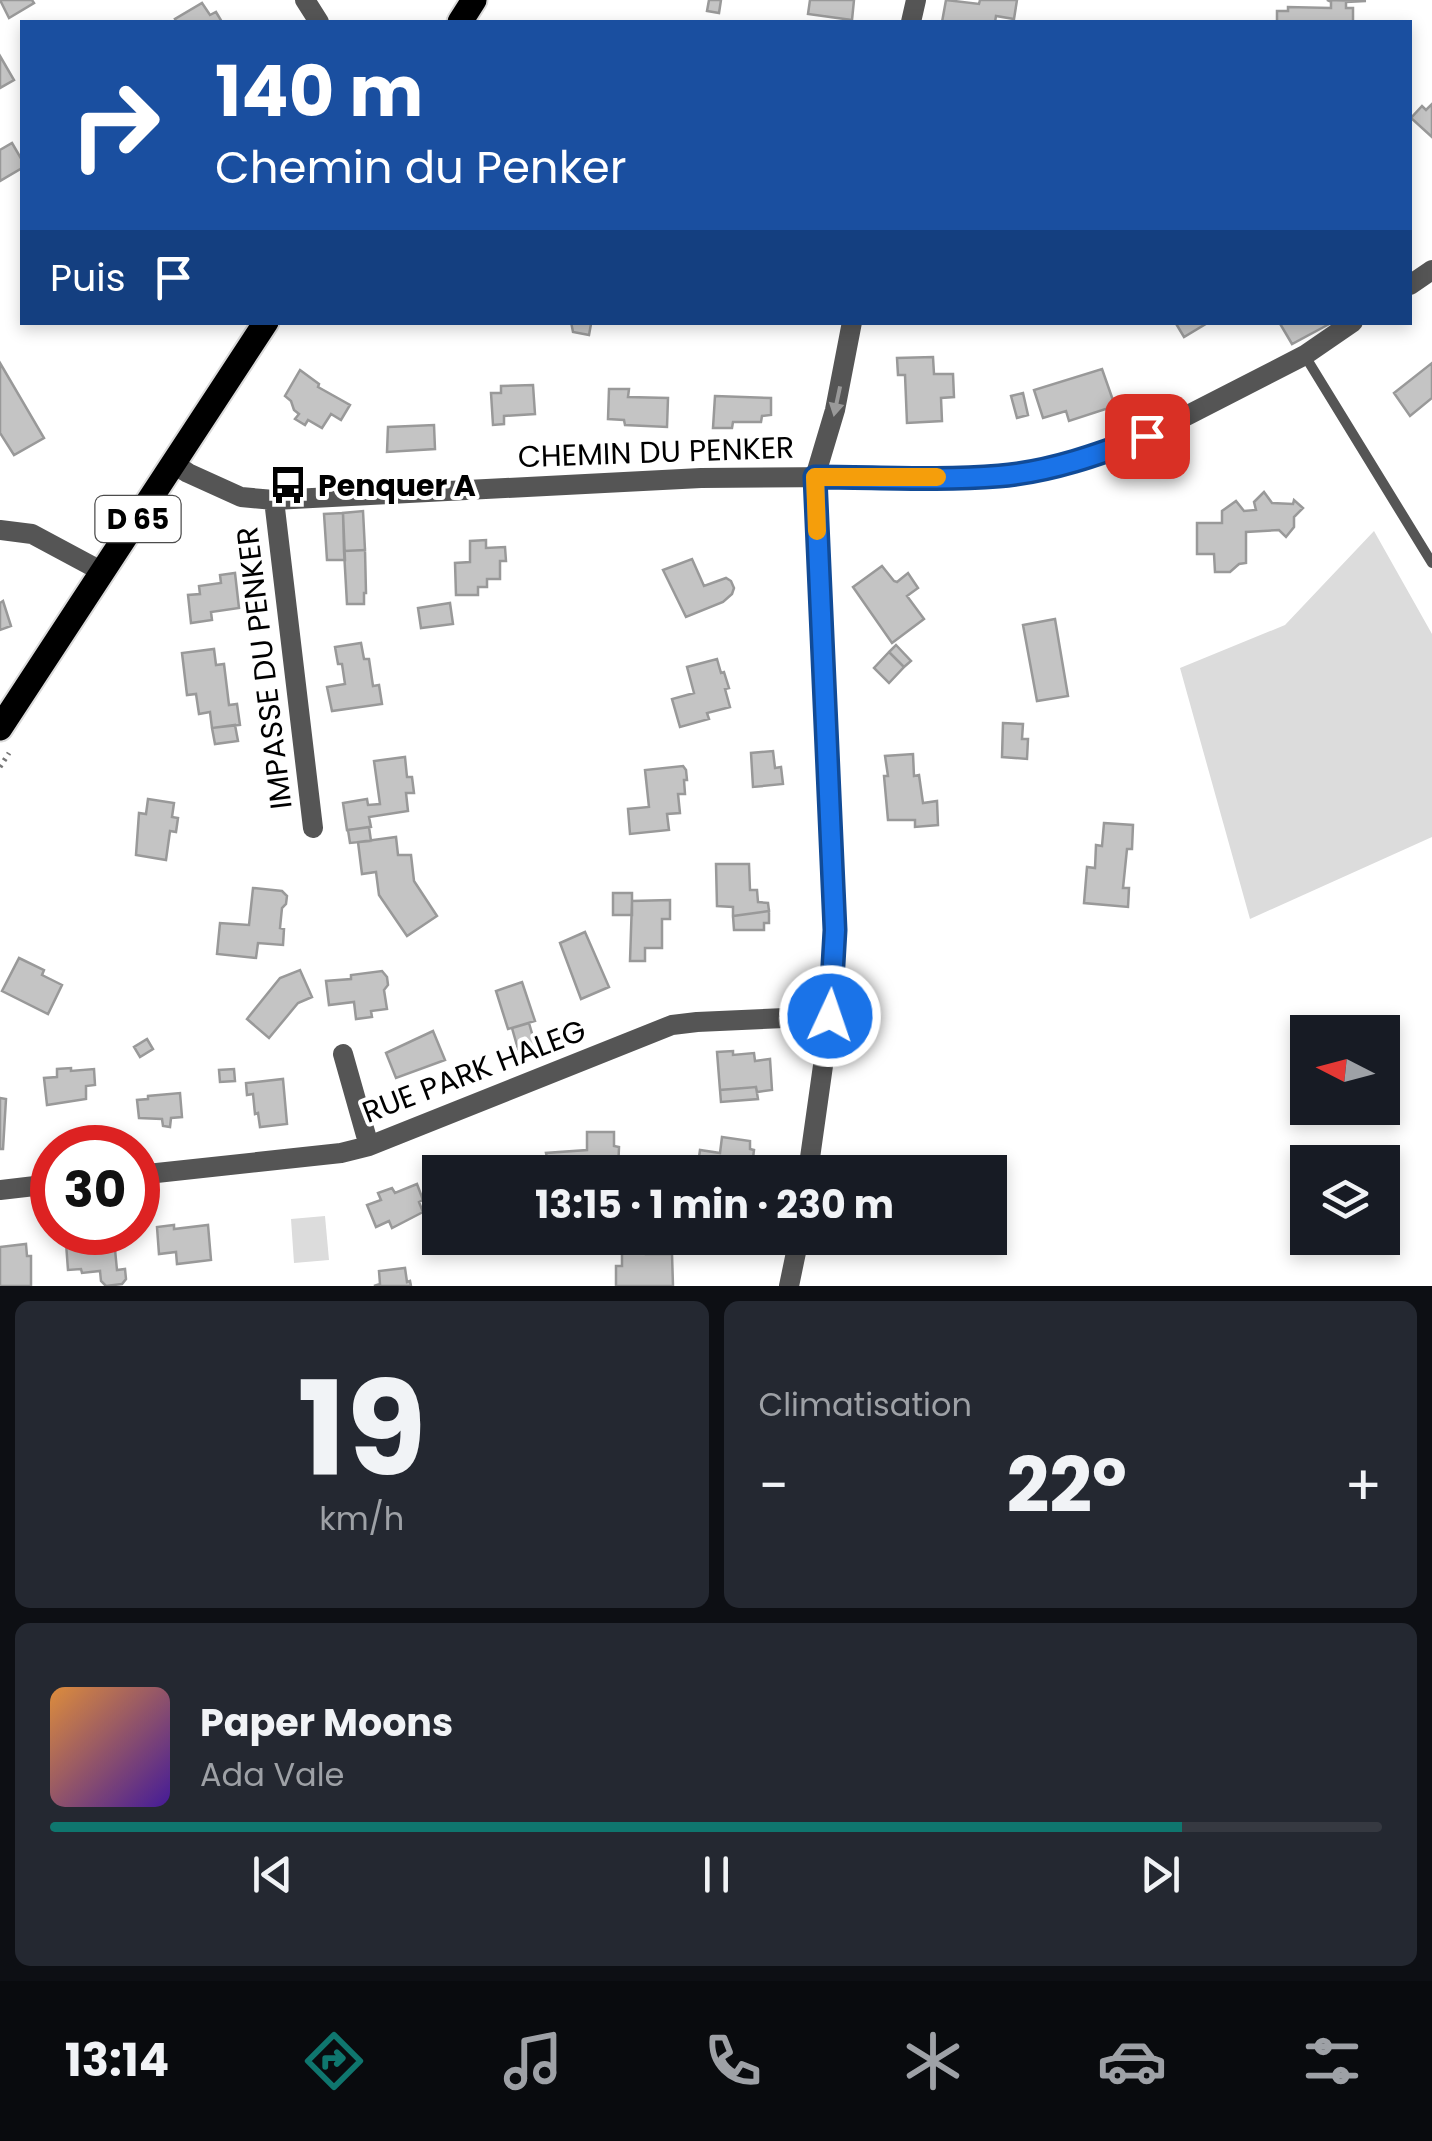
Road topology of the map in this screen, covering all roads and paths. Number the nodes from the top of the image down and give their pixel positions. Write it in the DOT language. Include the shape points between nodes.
graph roads {
  1 [pos="264,325"];
  2 [pos="851,325"];
  3 [pos="1349,325"];
  4 [pos="1305,355"];
  5 [pos="174,464"];
  6 [pos="815,477"];
  7 [pos="274,500"];
  8 [pos="0,530"];
  9 [pos="1432,564"];
  10 [pos="101,571"];
  11 [pos="0,728"];
  12 [pos="313,828"];
  13 [pos="830,1016"];
  14 [pos="343,1054"];
  15 [pos="369,1146"];
  16 [pos="810,1155"];
  17 [pos="160,1173"];
  18 [pos="30,1187"];
  19 [pos="0,1190"];
  20 [pos="796,1255"];
  21 [pos="790,1286"];
  1 -- 5 [label="main road, D 65"];
  2 -- 6 [label="street, one-way"];
  3 -- 4 [label="street, CHEMIN DU PENKER"];
  4 -- 6 [label="street, CHEMIN DU PENKER" via="1147,436 1050,467 997,476"];
  4 -- 9 [label="lane"];
  5 -- 7 [label="street, CHEMIN DU PENKER" via="240,497"];
  5 -- 10 [label="main road, D 65"];
  6 -- 7 [label="street, CHEMIN DU PENKER"];
  6 -- 13 [label="street" via="835,930"];
  7 -- 12 [label="street, IMPASSE DU PENKER"];
  8 -- 10 [label="street" via="32,534"];
  10 -- 11 [label="main road, D 65"];
  13 -- 15 [label="street, RUE PARK HALEG" via="672,1025"];
  13 -- 16 [label="street"];
  14 -- 15 [label="street"];
  15 -- 17 [label="street, RUE PARK HALEG"];
  18 -- 19 [label="street"];
  20 -- 21 [label="street"];
}
